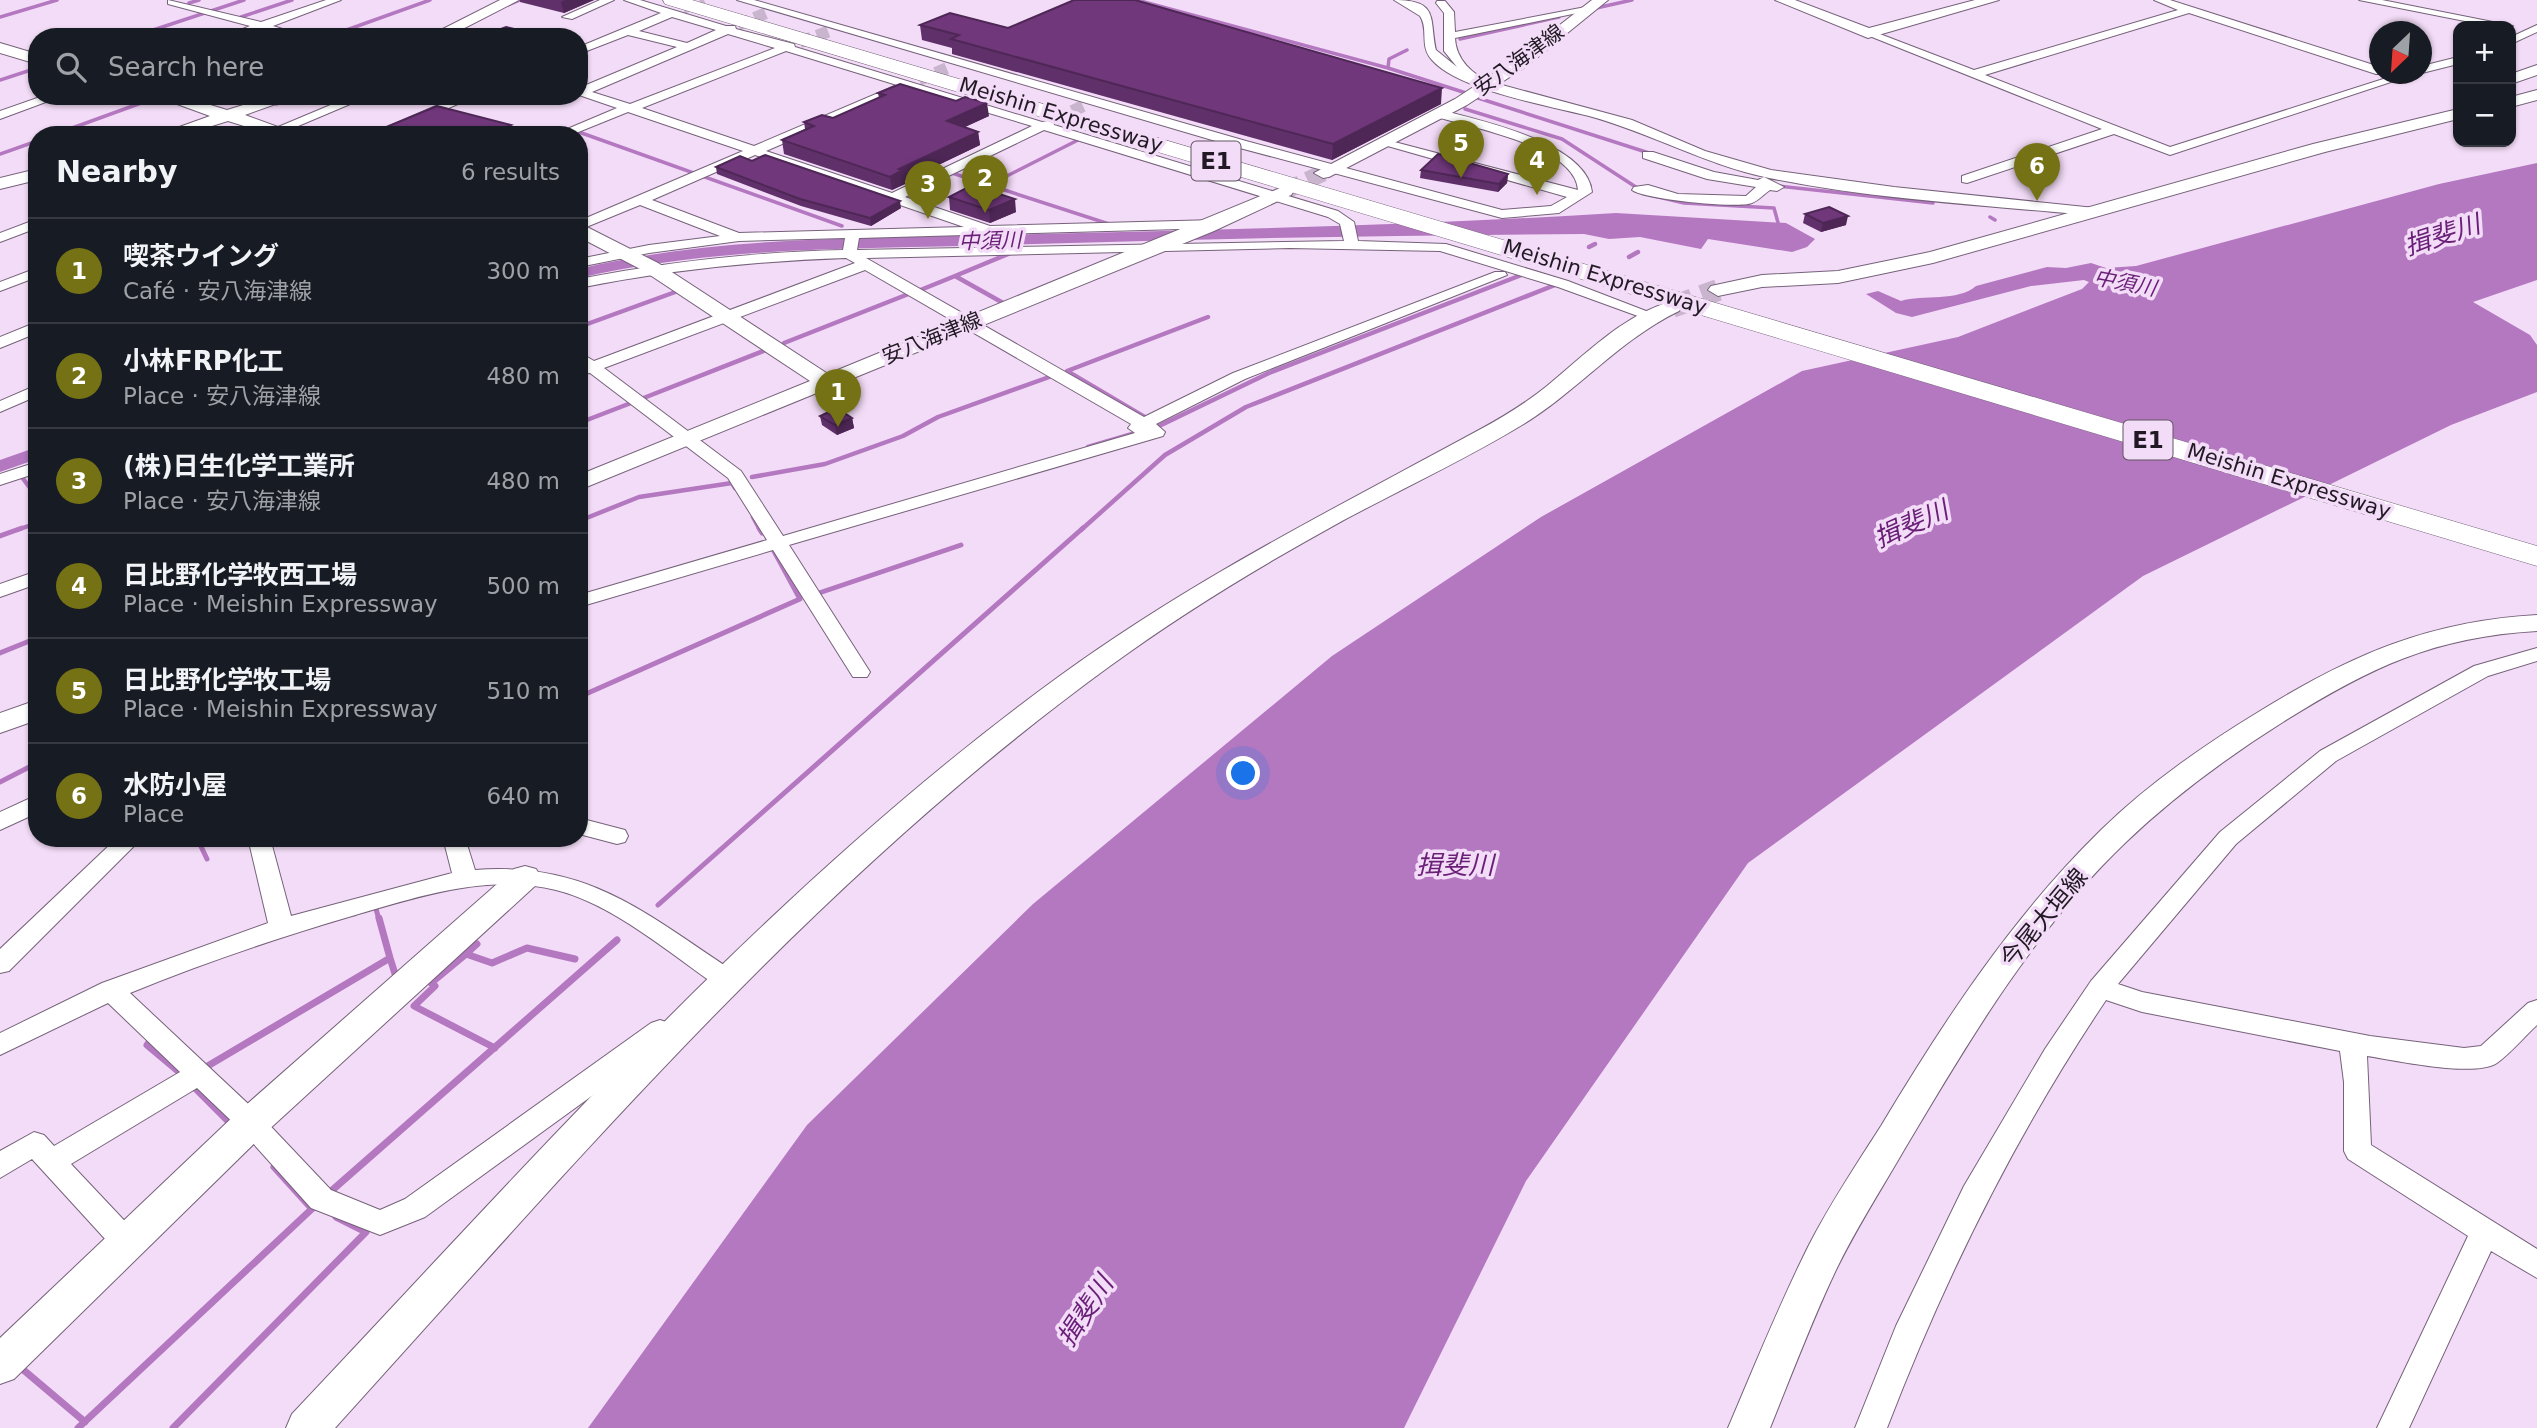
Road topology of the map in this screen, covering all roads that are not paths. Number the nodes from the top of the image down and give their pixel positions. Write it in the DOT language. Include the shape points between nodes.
graph roads {
  1 [pos="336,0"];
  2 [pos="609,0"];
  3 [pos="629,0"];
  4 [pos="742,0"];
  5 [pos="795,0"];
  6 [pos="1399,0"];
  7 [pos="1783,0"];
  8 [pos="1992,0"];
  9 [pos="2159,0"];
  10 [pos="2364,0"];
  11 [pos="504,1"];
  12 [pos="173,2"];
  13 [pos="1441,2"];
  14 [pos="1596,3"];
  15 [pos="682,5"];
  16 [pos="2189,10"];
  17 [pos="770,11"];
  18 [pos="568,16"];
  19 [pos="2477,21"];
  20 [pos="262,26"];
  21 [pos="733,27"];
  22 [pos="256,28"];
  23 [pos="269,28"];
  24 [pos="452,28"];
  25 [pos="2516,28"];
  26 [pos="2534,29"];
  27 [pos="627,31"];
  28 [pos="1432,32"];
  29 [pos="1868,33"];
  30 [pos="1450,36"];
  31 [pos="2516,38"];
  32 [pos="800,42"];
  33 [pos="687,46"];
  34 [pos="588,47"];
  35 [pos="786,47"];
  36 [pos="0,48"];
  37 [pos="28,56"];
  38 [pos="2453,61"];
  39 [pos="2432,67"];
  40 [pos="2369,68"];
  41 [pos="2537,70"];
  42 [pos="1975,74"];
  43 [pos="1468,75"];
  44 [pos="2516,77"];
  45 [pos="915,82"];
  46 [pos="2369,84"];
  47 [pos="1488,85"];
  48 [pos="588,89"];
  49 [pos="588,94"];
  50 [pos="2537,95"];
  51 [pos="2453,99"];
  52 [pos="2516,101"];
  53 [pos="29,105"];
  54 [pos="192,105"];
  55 [pos="262,105"];
  56 [pos="342,105"];
  57 [pos="448,105"];
  58 [pos="630,108"];
  59 [pos="1441,114"];
  60 [pos="0,115"];
  61 [pos="2453,115"];
  62 [pos="227,116"];
  63 [pos="1050,122"];
  64 [pos="194,126"];
  65 [pos="257,126"];
  66 [pos="294,126"];
  67 [pos="397,126"];
  68 [pos="583,126"];
  69 [pos="2115,129"];
  70 [pos="1383,143"];
  71 [pos="2319,148"];
  72 [pos="757,150"];
  73 [pos="1648,155"];
  74 [pos="1725,162"];
  75 [pos="1328,171"];
  76 [pos="28,177"];
  77 [pos="1967,180"];
  78 [pos="0,184"];
  79 [pos="1766,186"];
  80 [pos="1639,190"];
  81 [pos="1280,194"];
  82 [pos="1579,197"];
  83 [pos="893,198"];
  84 [pos="642,201"];
  85 [pos="1914,204"];
  86 [pos="1993,210"];
  87 [pos="2095,212"];
  88 [pos="588,223"];
  89 [pos="1211,226"];
  90 [pos="28,227"];
  91 [pos="988,230"];
  92 [pos="588,232"];
  93 [pos="853,235"];
  94 [pos="737,237"];
  95 [pos="0,238"];
  96 [pos="1351,244"];
  97 [pos="1161,246"];
  98 [pos="629,253"];
  99 [pos="848,253"];
  100 [pos="588,261"];
  101 [pos="867,264"];
  102 [pos="652,268"];
  103 [pos="1500,275"];
  104 [pos="28,276"];
  105 [pos="588,282"];
  106 [pos="0,287"];
  107 [pos="1718,290"];
  108 [pos="1661,312"];
  109 [pos="727,317"];
  110 [pos="1769,320"];
  111 [pos="970,323"];
  112 [pos="0,328"];
  113 [pos="28,331"];
  114 [pos="18,336"];
  115 [pos="28,340"];
  116 [pos="0,343"];
  117 [pos="588,365"];
  118 [pos="588,369"];
  119 [pos="826,382"];
  120 [pos="28,394"];
  121 [pos="0,407"];
  122 [pos="1145,425"];
  123 [pos="687,438"];
  124 [pos="28,470"];
  125 [pos="588,479"];
  126 [pos="0,480"];
  127 [pos="773,538"];
  128 [pos="2537,541"];
  129 [pos="2537,556"];
  130 [pos="28,580"];
  131 [pos="588,588"];
  132 [pos="0,591"];
  133 [pos="588,598"];
  134 [pos="2536,646"];
  135 [pos="860,672"];
  136 [pos="28,713"];
  137 [pos="0,724"];
  138 [pos="28,808"];
  139 [pos="0,822"];
  140 [pos="588,828"];
  141 [pos="617,836"];
  142 [pos="122,847"];
  143 [pos="261,847"];
  144 [pos="457,847"];
  145 [pos="465,877"];
  146 [pos="525,877"];
  147 [pos="281,926"];
  148 [pos="0,964"];
  149 [pos="729,981"];
  150 [pos="2100,988"];
  151 [pos="111,990"];
  152 [pos="2537,1010"];
  153 [pos="2352,1042"];
  154 [pos="0,1045"];
  155 [pos="199,1074"];
  156 [pos="251,1123"];
  157 [pos="51,1162"];
  158 [pos="0,1166"];
  159 [pos="2483,1228"];
  160 [pos="127,1243"];
  161 [pos="2537,1265"];
  162 [pos="0,1365"];
  163 [pos="306,1428"];
  164 [pos="1749,1428"];
  165 [pos="1871,1428"];
  166 [pos="2393,1428"];
  1 -- 20 [label="street"];
  2 -- 18 [label="street"];
  3 -- 15 [label="street"];
  4 -- 17 [label="street"];
  5 -- 17 [label="street"];
  6 -- 28 [label="street" via="1420,7"];
  7 -- 29 [label="street"];
  8 -- 29 [label="street"];
  9 -- 16 [label="street"];
  10 -- 19 [label="street"];
  11 -- 24 [label="street"];
  12 -- 20 [label="street"];
  13 -- 28 [label="street" via="1443,16"];
  13 -- 30 [label="street" via="1449,12"];
  14 -- 30 [label="street"];
  14 -- 47 [label="street, 安八海津線"];
  15 -- 21 [label="street"];
  15 -- 27 [label="street"];
  15 -- 110 [label="highway, Meishin Expressway / E1"];
  16 -- 40 [label="street"];
  16 -- 42 [label="street"];
  17 -- 75 [label="street"];
  20 -- 22 [label="street"];
  20 -- 23 [label="street"];
  21 -- 33 [label="street"];
  21 -- 35 [label="street"];
  25 -- 26 [label="street"];
  26 -- 31 [label="street"];
  27 -- 33 [label="street"];
  27 -- 34 [label="street"];
  28 -- 43 [label="street" via="1429,44 1435,58"];
  29 -- 42 [label="street"];
  30 -- 43 [label="street" via="1450,51"];
  32 -- 35 [label="street"];
  33 -- 48 [label="street"];
  35 -- 45 [label="street"];
  35 -- 58 [label="street"];
  36 -- 37 [label="street"];
  38 -- 39 [label="street"];
  41 -- 44 [label="street"];
  42 -- 69 [label="street"];
  43 -- 47 [label="street"];
  45 -- 63 [label="street"];
  45 -- 72 [label="street"];
  46 -- 69 [label="street" via="2170,151"];
  47 -- 59 [label="street, 安八海津線"];
  47 -- 74 [label="street" via="1565,115"];
  49 -- 58 [label="street"];
  50 -- 52 [label="street"];
  51 -- 71 [label="street"];
  53 -- 60 [label="street"];
  54 -- 62 [label="street"];
  55 -- 62 [label="street"];
  56 -- 66 [label="street"];
  57 -- 67 [label="street"];
  58 -- 68 [label="street"];
  58 -- 72 [label="street"];
  59 -- 70 [label="street, 安八海津線"];
  59 -- 82 [label="street" via="1558,153 1585,183 1585,192"];
  61 -- 71 [label="street"];
  62 -- 64 [label="street"];
  62 -- 65 [label="street"];
  63 -- 81 [label="street"];
  63 -- 83 [label="street"];
  69 -- 77 [label="street"];
  70 -- 75 [label="street, 安八海津線"];
  70 -- 82 [label="street"];
  71 -- 87 [label="street"];
  72 -- 83 [label="street"];
  72 -- 84 [label="street"];
  73 -- 79 [label="street" via="1712,176"];
  74 -- 79 [label="street" via="1730,169"];
  74 -- 87 [label="street" via="1821,183"];
  75 -- 82 [label="street" via="1502,214 1554,210"];
  76 -- 78 [label="street"];
  79 -- 80 [label="street" via="1749,200 1676,198"];
  79 -- 85 [label="street"];
  81 -- 89 [label="street, 安八海津線"];
  81 -- 96 [label="street" via="1347,222"];
  83 -- 91 [label="street"];
  84 -- 88 [label="street"];
  84 -- 94 [label="street"];
  86 -- 87 [label="street"];
  87 -- 107 [label="street" via="1933,257 1838,277 1762,281"];
  89 -- 91 [label="street"];
  89 -- 97 [label="street, 安八海津線"];
  90 -- 95 [label="street"];
  91 -- 94 [label="street"];
  92 -- 98 [label="street"];
  93 -- 99 [label="street"];
  94 -- 98 [label="street"];
  96 -- 97 [label="street"];
  96 -- 108 [label="street" via="1441,247"];
  97 -- 99 [label="street"];
  97 -- 111 [label="street, 安八海津線"];
  98 -- 100 [label="street"];
  98 -- 102 [label="street"];
  99 -- 101 [label="street"];
  99 -- 102 [label="street" via="720,259"];
  101 -- 109 [label="street"];
  101 -- 111 [label="street"];
  102 -- 105 [label="street"];
  102 -- 109 [label="street"];
  103 -- 122 [label="street" via="1239,376"];
  104 -- 106 [label="street"];
  108 -- 149 [label="street" via="1622,332 1518,418 1229,576 1051,696 937,786"];
  109 -- 117 [label="street"];
  109 -- 119 [label="street"];
  110 -- 128 [label="highway, Meishin Expressway / E1"];
  110 -- 129 [label="highway, Meishin Expressway / E1"];
  111 -- 119 [label="street, 安八海津線"];
  111 -- 122 [label="street"];
  112 -- 114 [label="street"];
  113 -- 114 [label="street"];
  114 -- 115 [label="street"];
  114 -- 116 [label="street"];
  118 -- 123 [label="street"];
  119 -- 123 [label="street, 安八海津線"];
  120 -- 121 [label="street"];
  122 -- 127 [label="street" via="1157,432"];
  123 -- 125 [label="street, 安八海津線"];
  123 -- 127 [label="street" via="735,475"];
  124 -- 126 [label="street"];
  127 -- 131 [label="street"];
  127 -- 133 [label="street"];
  127 -- 135 [label="street"];
  130 -- 132 [label="street"];
  134 -- 150 [label="street" via="2481,671 2328,756 2228,838"];
  134 -- 164 [label="street, 今尾大垣線" via="2492,624 2446,632 2366,662 2221,747 2149,804 2047,908 1976,1004 1835,1234"];
  136 -- 137 [label="street"];
  138 -- 139 [label="street"];
  140 -- 141 [label="street"];
  142 -- 148 [label="street"];
  143 -- 147 [label="street"];
  144 -- 145 [label="street"];
  145 -- 146 [label="street"];
  145 -- 147 [label="street"];
  146 -- 149 [label="street" via="557,882 602,902"];
  146 -- 156 [label="street"];
  147 -- 151 [label="street"];
  149 -- 156 [label="street" via="703,990 642,1046 415,1208 380,1223 321,1199"];
  149 -- 163 [label="street"];
  150 -- 153 [label="street" via="2142,1002"];
  150 -- 165 [label="street" via="2053,1056 1974,1195 1907,1336"];
  151 -- 154 [label="street"];
  151 -- 155 [label="street"];
  152 -- 153 [label="street" via="2487,1056 2464,1058"];
  153 -- 159 [label="street" via="2358,1151"];
  155 -- 156 [label="street"];
  155 -- 157 [label="street"];
  156 -- 160 [label="street"];
  157 -- 158 [label="street" via="34,1143"];
  157 -- 160 [label="street"];
  159 -- 161 [label="street"];
  159 -- 166 [label="street" via="2481,1242"];
  160 -- 162 [label="street"];
}
